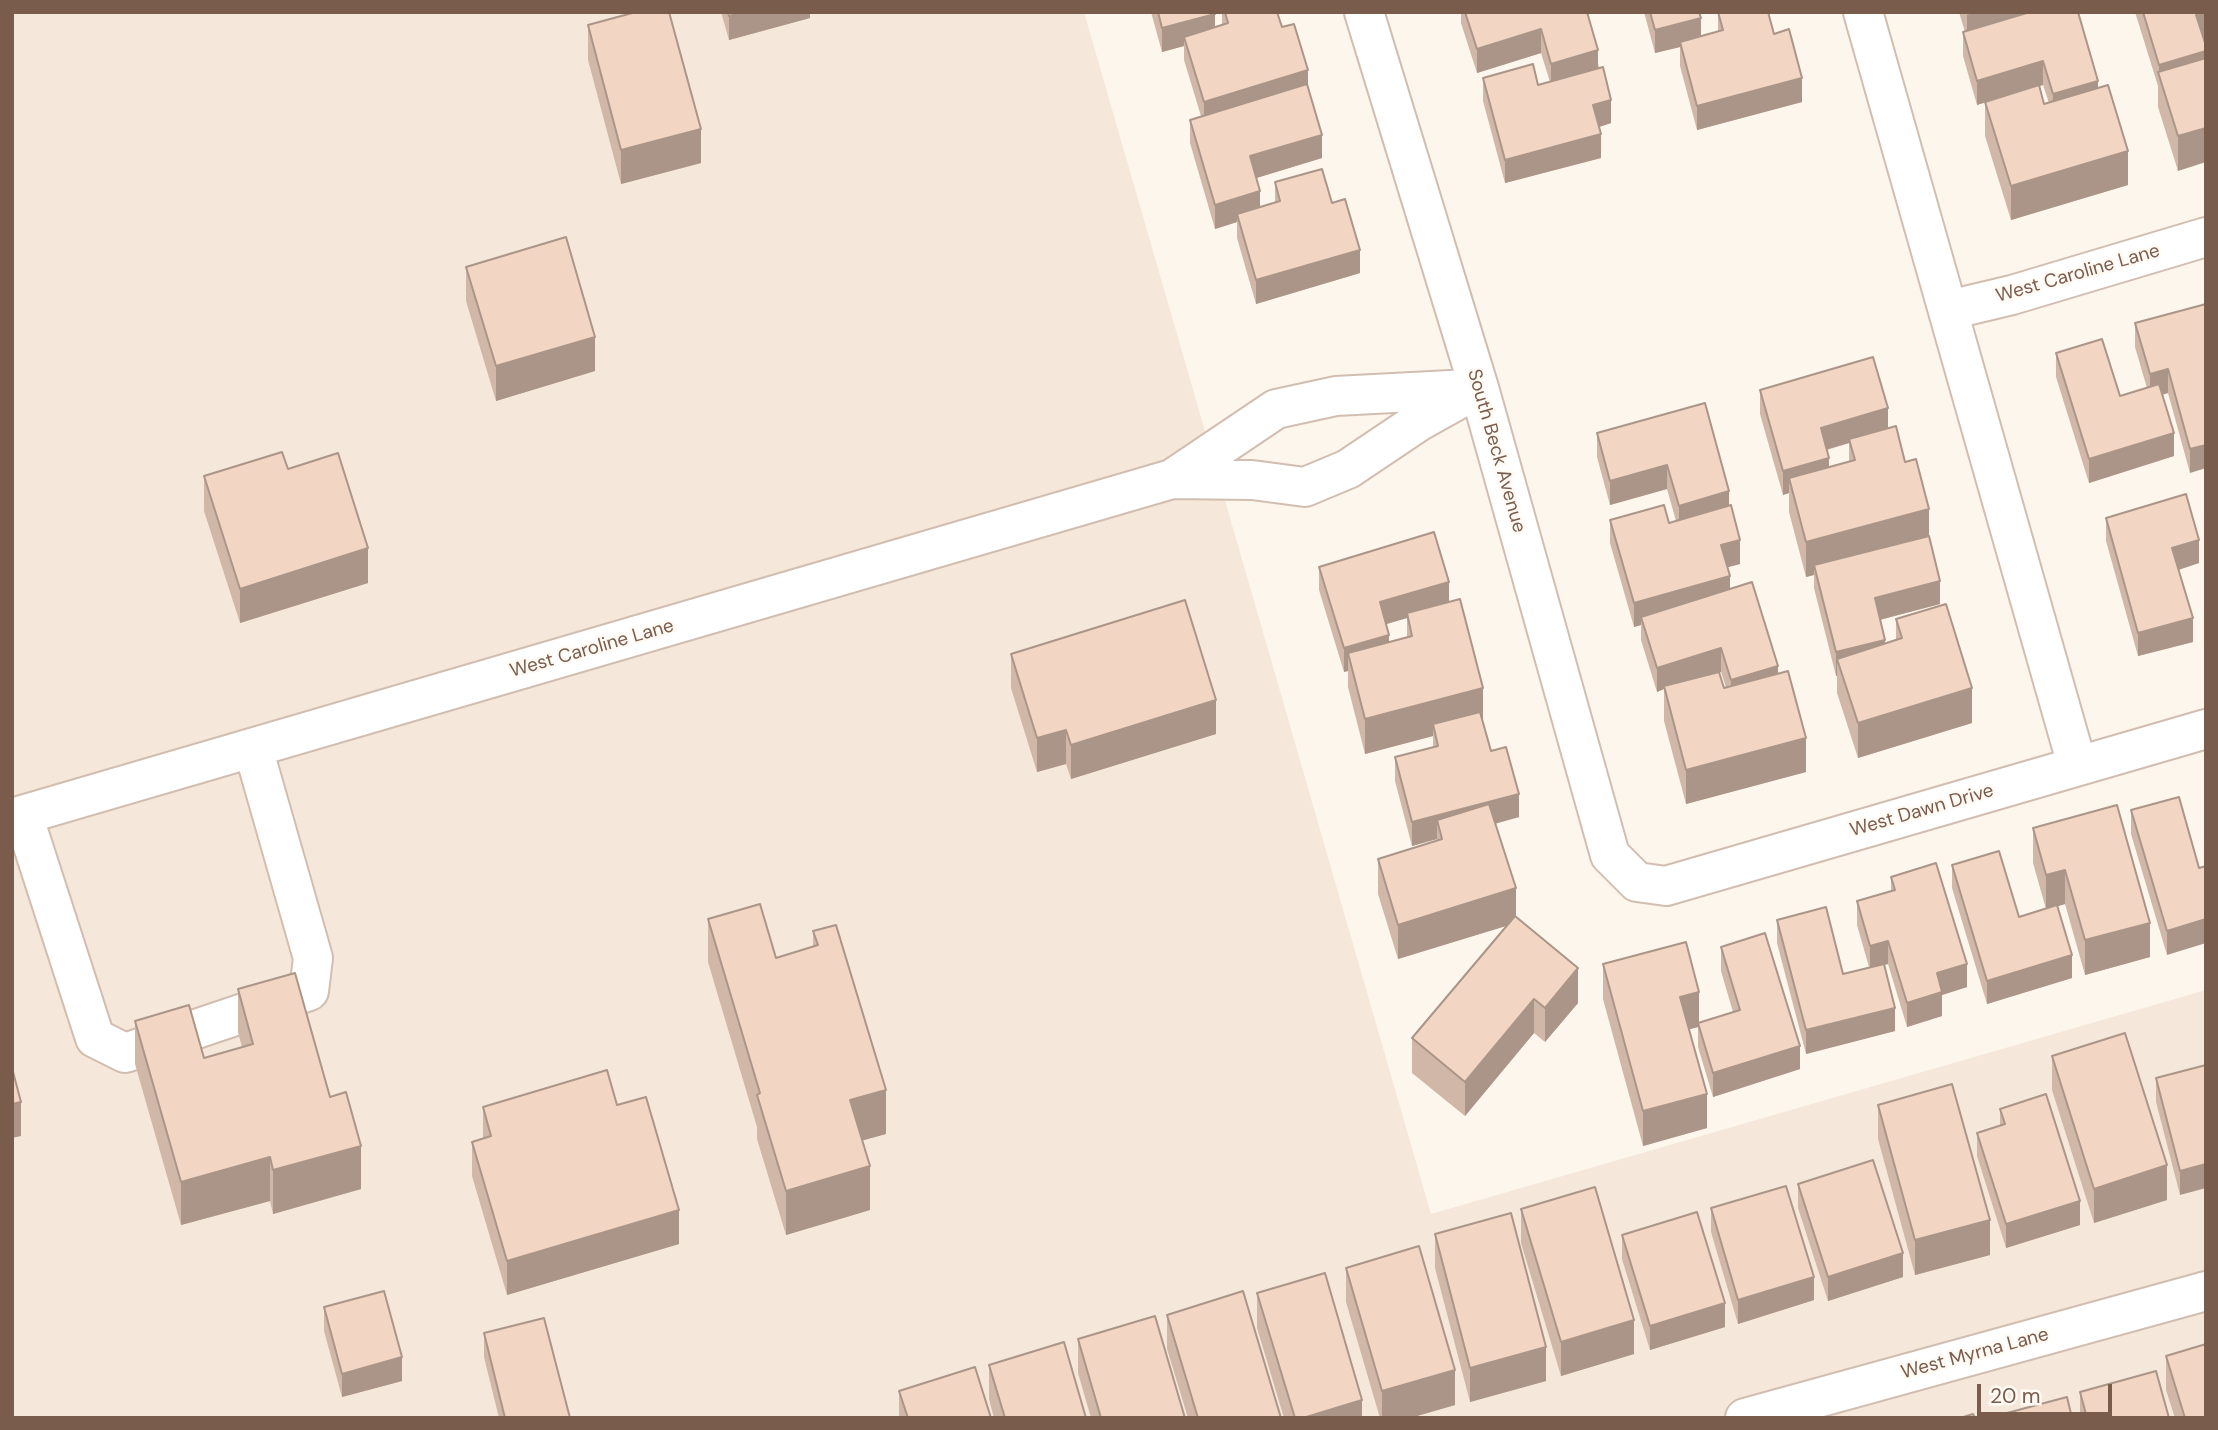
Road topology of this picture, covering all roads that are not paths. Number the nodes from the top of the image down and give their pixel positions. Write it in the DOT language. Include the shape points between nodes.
graph roads {
  1 [pos="1364,12"];
  2 [pos="1863,12"];
  3 [pos="2206,237"];
  4 [pos="1949,310"];
  5 [pos="1479,388"];
  6 [pos="1172,479"];
  7 [pos="2206,729"];
  8 [pos="253,748"];
  9 [pos="2077,765"];
  10 [pos="18,817"];
  11 [pos="1637,882"];
  12 [pos="2206,1291"];
  13 [pos="1745,1418"];
  1 -- 5 [label="street, South Beck Avenue"];
  2 -- 4 [label="street"];
  3 -- 4 [label="street, West Caroline Lane"];
  4 -- 9 [label="street"];
  5 -- 6 [label="street, West Caroline Lane" via="1336,396 1276,409"];
  5 -- 6 [label="street, West Caroline Lane" via="1348,469 1305,487 1252,480"];
  5 -- 11 [label="street, South Beck Avenue" via="1610,855"];
  6 -- 8 [label="street, West Caroline Lane"];
  7 -- 9 [label="street, West Dawn Drive"];
  8 -- 10 [label="street, West Caroline Lane"];
  8 -- 10 [label="street" via="313,958 309,991 125,1053 95,1038"];
  9 -- 11 [label="street, West Dawn Drive" via="1666,886"];
  12 -- 13 [label="street, West Myrna Lane"];
}
